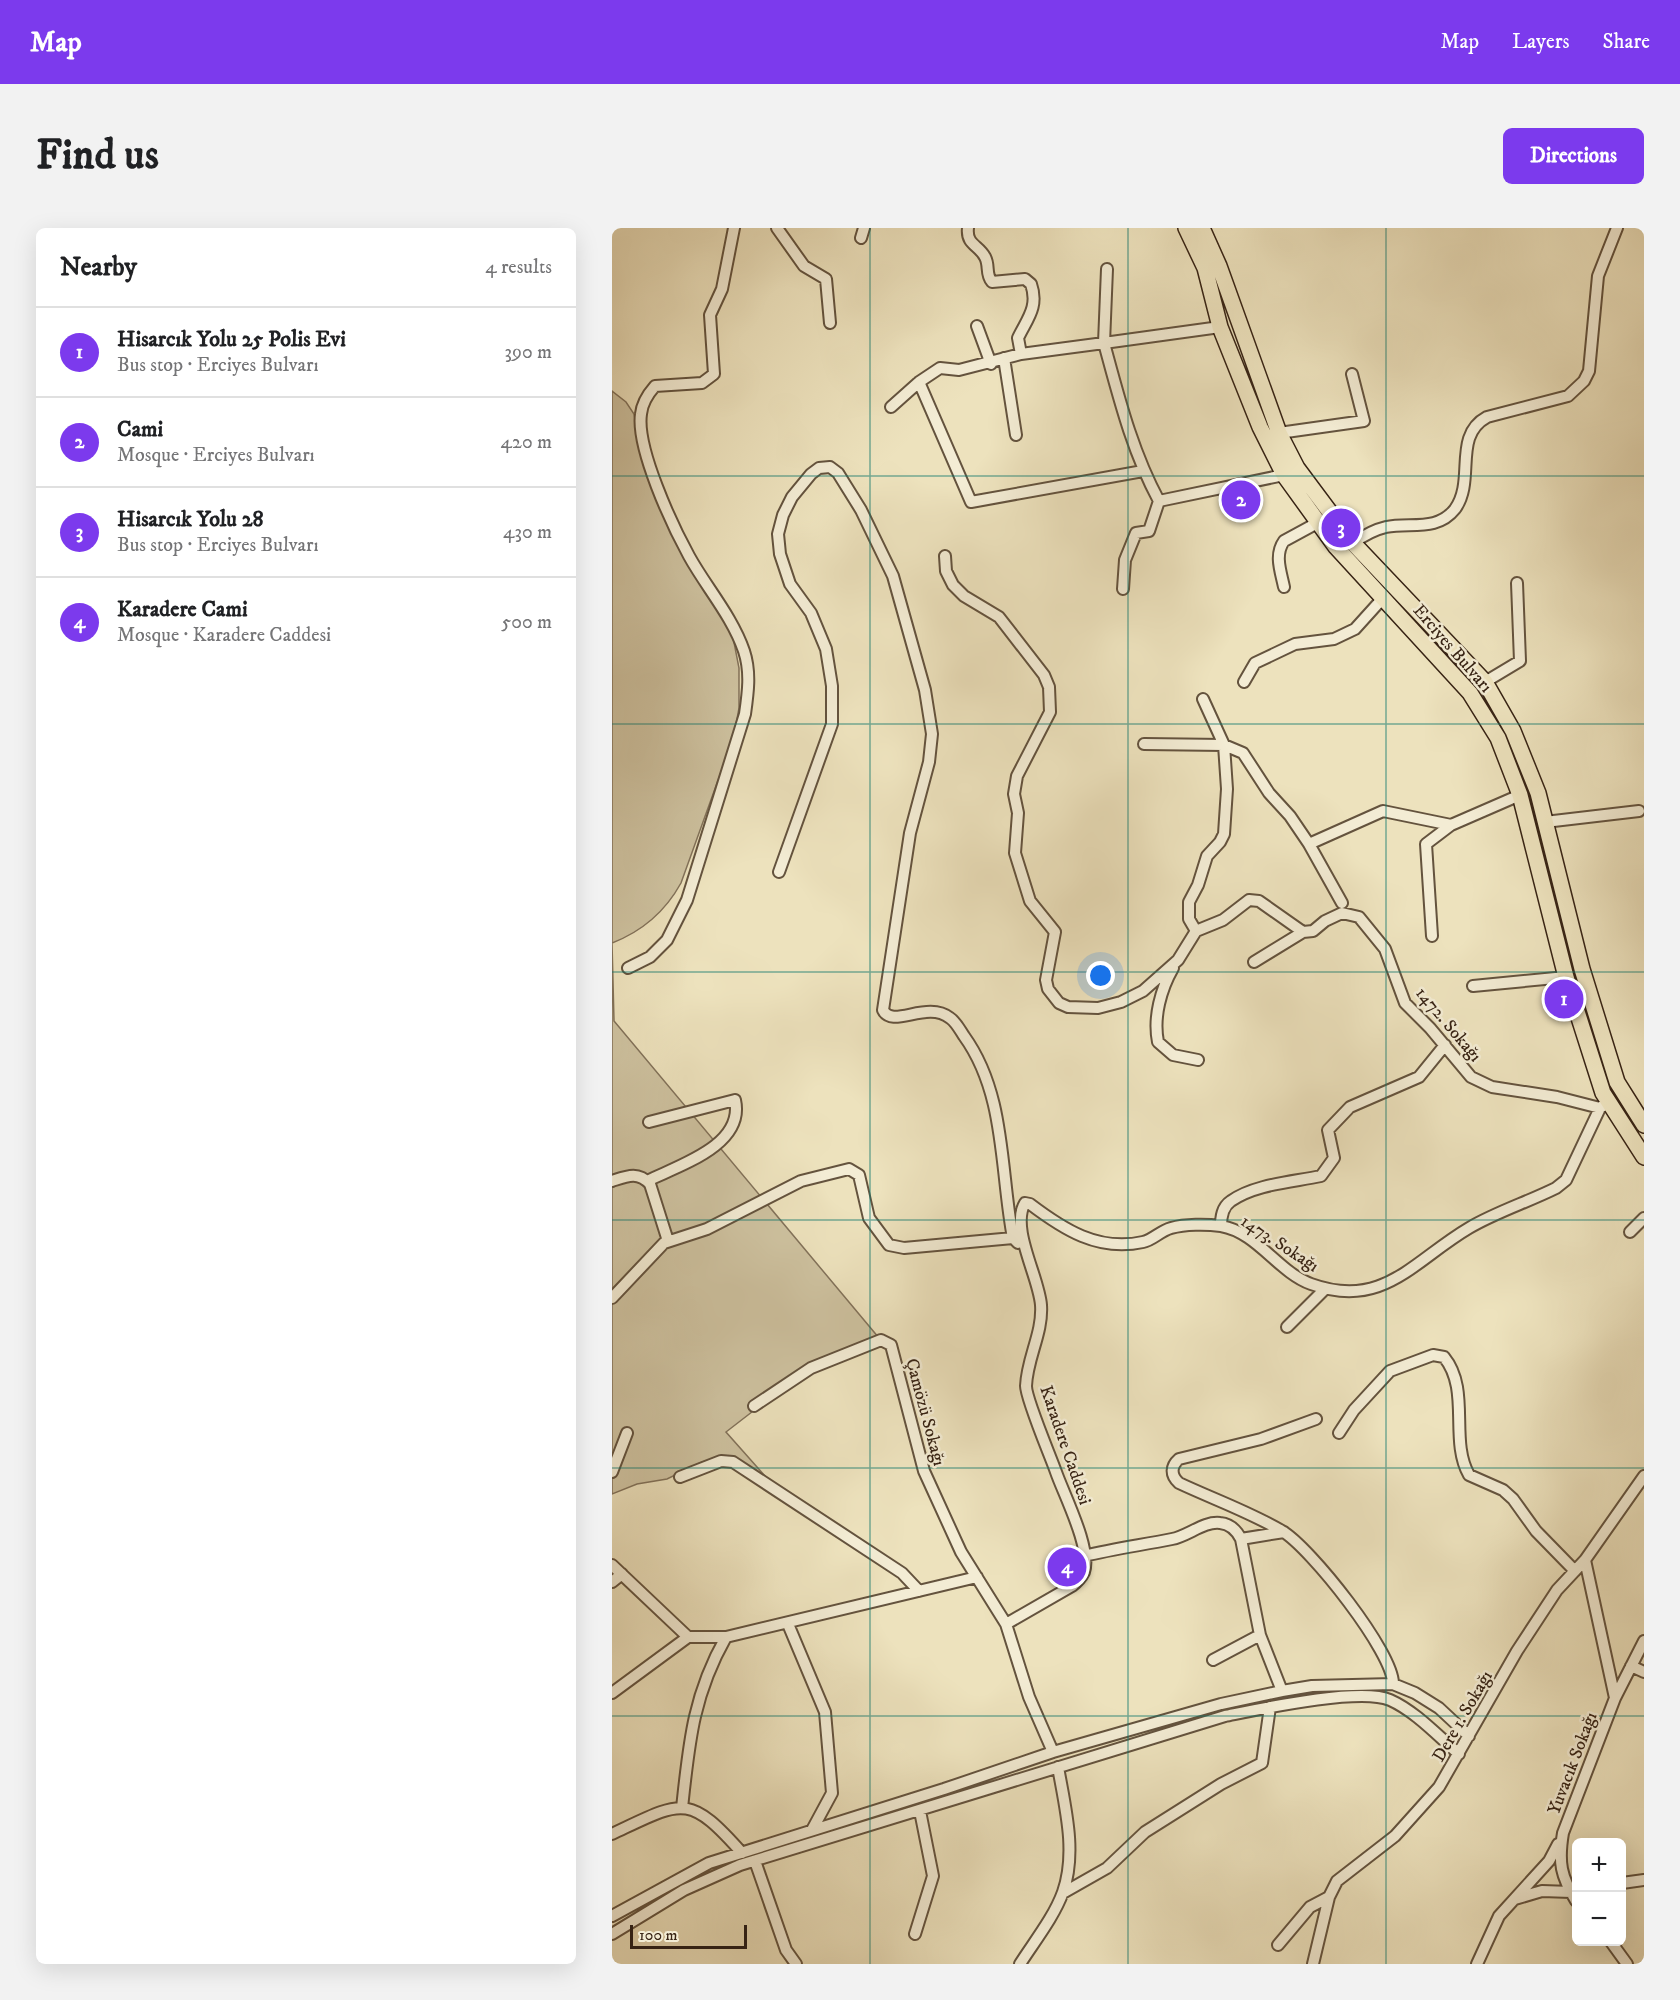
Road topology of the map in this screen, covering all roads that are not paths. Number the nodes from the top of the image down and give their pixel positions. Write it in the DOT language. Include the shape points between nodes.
graph roads {
  1 [pos="734,228"];
  2 [pos="777,228"];
  3 [pos="968,228"];
  4 [pos="1186,228"];
  5 [pos="1202,228"];
  6 [pos="1617,228"];
  7 [pos="1107,269"];
  8 [pos="830,323"];
  9 [pos="977,327"];
  10 [pos="1220,327"];
  11 [pos="1104,343"];
  12 [pos="1021,354"];
  13 [pos="1004,358"];
  14 [pos="991,364"];
  15 [pos="1352,374"];
  16 [pos="919,382"];
  17 [pos="891,407"];
  18 [pos="1279,433"];
  19 [pos="1016,435"];
  20 [pos="1143,471"];
  21 [pos="1284,475"];
  22 [pos="1159,501"];
  23 [pos="1319,522"];
  24 [pos="1353,543"];
  25 [pos="945,556"];
  26 [pos="1517,583"];
  27 [pos="1284,587"];
  28 [pos="1123,589"];
  29 [pos="1383,598"];
  30 [pos="1244,682"];
  31 [pos="1485,682"];
  32 [pos="1203,699"];
  33 [pos="1144,744"];
  34 [pos="1224,745"];
  35 [pos="1520,795"];
  36 [pos="1639,811"];
  37 [pos="1545,822"];
  38 [pos="1451,825"];
  39 [pos="1309,844"];
  40 [pos="779,872"];
  41 [pos="1342,903"];
  42 [pos="1196,931"];
  43 [pos="1303,932"];
  44 [pos="1432,936"];
  45 [pos="1178,960"];
  46 [pos="1254,962"];
  47 [pos="628,968"];
  48 [pos="1566,977"];
  49 [pos="1473,986"];
  50 [pos="1444,1045"];
  51 [pos="1198,1060"];
  52 [pos="1604,1105"];
  53 [pos="649,1122"];
  54 [pos="1644,1125"];
  55 [pos="1644,1157"];
  56 [pos="612,1181"];
  57 [pos="647,1181"];
  58 [pos="1644,1218"];
  59 [pos="1221,1226"];
  60 [pos="1630,1232"];
  61 [pos="1013,1238"];
  62 [pos="668,1241"];
  63 [pos="1025,1248"];
  64 [pos="1324,1289"];
  65 [pos="612,1298"];
  66 [pos="1287,1327"];
  67 [pos="754,1407"];
  68 [pos="1316,1419"];
  69 [pos="627,1433"];
  70 [pos="1339,1433"];
  71 [pos="612,1472"];
  72 [pos="1644,1476"];
  73 [pos="680,1477"];
  74 [pos="1285,1532"];
  75 [pos="1241,1539"];
  76 [pos="1084,1556"];
  77 [pos="1585,1560"];
  78 [pos="612,1565"];
  79 [pos="1575,1571"];
  80 [pos="622,1574"];
  81 [pos="976,1577"];
  82 [pos="612,1582"];
  83 [pos="919,1591"];
  84 [pos="788,1624"];
  85 [pos="1006,1624"];
  86 [pos="1260,1635"];
  87 [pos="688,1637"];
  88 [pos="726,1637"];
  89 [pos="1644,1641"];
  90 [pos="1214,1660"];
  91 [pos="1631,1666"];
  92 [pos="1644,1672"];
  93 [pos="1393,1684"];
  94 [pos="1282,1691"];
  95 [pos="612,1693"];
  96 [pos="1615,1698"];
  97 [pos="1270,1707"];
  98 [pos="1469,1736"];
  99 [pos="1053,1752"];
  100 [pos="1459,1754"];
  101 [pos="1058,1767"];
  102 [pos="682,1808"];
  103 [pos="920,1811"];
  104 [pos="813,1830"];
  105 [pos="1563,1833"];
  106 [pos="612,1834"];
  107 [pos="742,1853"];
  108 [pos="754,1861"];
  109 [pos="1644,1880"];
  110 [pos="1626,1882"];
  111 [pos="1063,1893"];
  112 [pos="1572,1894"];
  113 [pos="1329,1897"];
  114 [pos="1572,1897"];
  115 [pos="1515,1899"];
  116 [pos="612,1916"];
  117 [pos="915,1934"];
  118 [pos="612,1935"];
  119 [pos="1278,1945"];
  120 [pos="1614,1946"];
  121 [pos="1317,1963"];
  122 [pos="796,1964"];
  123 [pos="1020,1964"];
  124 [pos="1477,1964"];
  125 [pos="1627,1964"];
  1 -- 47 [label="street" via="722,289 710,315 714,374 702,383 655,386 641,413 641,432 649,463 679,536 744,652 749,683 745,714 687,900 667,940 650,957"];
  2 -- 8 [label="street" via="804,266 826,279"];
  3 -- 12 [label="street" via="970,242 985,257 992,282 1025,279 1031,284 1035,302 1018,338"];
  4 -- 10 [label="highway, Erciyes Bulvarı" via="1205,268"];
  5 -- 18 [label="highway, Erciyes Bulvarı"];
  6 -- 24 [label="street" via="1598,276 1589,370 1584,381 1568,396 1478,422 1467,438 1463,488 1456,507 1446,518 1434,525 1386,527"];
  7 -- 11 [label="street"];
  9 -- 14 [label="street"];
  10 -- 11 [label="street"];
  10 -- 21 [label="highway, Erciyes Bulvarı"];
  11 -- 12 [label="street"];
  11 -- 20 [label="street" via="1126,427"];
  12 -- 13 [label="street"];
  13 -- 14 [label="street"];
  13 -- 19 [label="street"];
  14 -- 16 [label="street" via="959,370 940,368"];
  15 -- 18 [label="street" via="1364,421"];
  16 -- 17 [label="street"];
  16 -- 20 [label="street" via="971,502"];
  18 -- 24 [label="highway, Erciyes Bulvarı" via="1297,468"];
  20 -- 22 [label="street"];
  21 -- 22 [label="street"];
  21 -- 23 [label="highway, Erciyes Bulvarı"];
  22 -- 28 [label="street" via="1149,531 1136,533 1125,560"];
  23 -- 27 [label="street" via="1280,545 1278,556"];
  23 -- 29 [label="highway, Erciyes Bulvarı" via="1336,547"];
  24 -- 31 [label="highway, Erciyes Bulvarı"];
  25 -- 45 [label="street" via="946,571 953,585 999,617 1049,687 1050,712 1017,776 1014,794 1018,813 1015,853 1030,901 1055,932 1046,980 1053,996 1078,1009 1121,1002 1143,991"];
  26 -- 31 [label="street" via="1520,661"];
  29 -- 30 [label="street" via="1355,629 1334,639 1295,644 1255,663"];
  29 -- 35 [label="highway, Erciyes Bulvarı" via="1470,693 1498,738"];
  31 -- 37 [label="highway, Erciyes Bulvarı" via="1533,777"];
  32 -- 34 [label="street"];
  33 -- 34 [label="street"];
  34 -- 39 [label="street" via="1243,753"];
  34 -- 42 [label="street" via="1224,834 1207,856 1189,902 1189,919"];
  35 -- 38 [label="street"];
  35 -- 48 [label="highway, Erciyes Bulvarı"];
  36 -- 37 [label="street"];
  37 -- 54 [label="highway, Erciyes Bulvarı" via="1582,969 1617,1082"];
  38 -- 39 [label="street" via="1383,811"];
  38 -- 44 [label="street" via="1426,844"];
  39 -- 41 [label="street"];
  40 -- 61 [label="street" via="829,735 832,686 826,649 811,614 790,584 778,534 792,497 811,474 830,467 838,472 861,510 893,576 925,690 932,734 929,762 910,833 884,1010 893,1018 924,1011 944,1014 972,1047 986,1073 994,1102"];
  42 -- 43 [label="street" via="1223,920 1252,899"];
  42 -- 45 [label="street"];
  43 -- 46 [label="street, 1472. Sokağı"];
  43 -- 50 [label="street, 1472. Sokağı" via="1313,931 1342,913 1359,917 1385,949 1405,1003"];
  45 -- 51 [label="street" via="1159,1002 1157,1036 1161,1047 1173,1055"];
  48 -- 49 [label="street"];
  48 -- 52 [label="highway, Erciyes Bulvarı"];
  50 -- 52 [label="street, 1472. Sokağı" via="1471,1077 1492,1087"];
  50 -- 59 [label="street" via="1419,1077 1350,1107 1329,1130 1334,1158 1321,1176 1264,1188 1230,1201 1224,1208"];
  52 -- 55 [label="highway, Erciyes Bulvarı"];
  52 -- 64 [label="street, 1473. Sokağı" via="1572,1168 1556,1188 1469,1227 1377,1288 1357,1294"];
  53 -- 57 [label="street" via="735,1100 738,1112 737,1121 722,1141"];
  56 -- 57 [label="street" via="630,1175"];
  57 -- 62 [label="street"];
  58 -- 60 [label="street"];
  59 -- 63 [label="street, 1473. Sokağı" via="1171,1227 1142,1242 1091,1240 1064,1229 1026,1203 1020,1217"];
  59 -- 64 [label="street, 1473. Sokağı" via="1239,1232 1300,1280"];
  61 -- 62 [label="street" via="904,1248 889,1245 869,1218 859,1175 849,1169 801,1181 717,1225"];
  61 -- 63 [label="street"];
  62 -- 65 [label="street"];
  63 -- 76 [label="street, Karadere Caddesi" via="1041,1306 1026,1388 1080,1534"];
  64 -- 66 [label="street"];
  67 -- 81 [label="street, Çamözü Sokağı" via="820,1363 880,1340 889,1342 924,1471"];
  68 -- 74 [label="street" via="1261,1439 1179,1459 1173,1466 1179,1483"];
  69 -- 71 [label="street"];
  70 -- 79 [label="street" via="1354,1410 1390,1371 1441,1355 1447,1360 1456,1384 1458,1430 1469,1475 1503,1490 1513,1499 1536,1531"];
  72 -- 77 [label="street, Dere 1. Sokağı"];
  73 -- 83 [label="street" via="721,1461 733,1462 903,1573"];
  74 -- 75 [label="street"];
  74 -- 93 [label="street" via="1329,1577 1367,1628 1391,1669"];
  75 -- 76 [label="street" via="1226,1524 1212,1523 1174,1539"];
  75 -- 86 [label="street"];
  76 -- 85 [label="street" via="1084,1572 1079,1580"];
  77 -- 79 [label="street, Dere 1. Sokağı"];
  77 -- 96 [label="street"];
  78 -- 80 [label="street"];
  79 -- 98 [label="street, Dere 1. Sokağı" via="1557,1590 1517,1651"];
  80 -- 82 [label="street"];
  80 -- 87 [label="street"];
  81 -- 83 [label="street"];
  81 -- 85 [label="street, Çamözü Sokağı"];
  83 -- 84 [label="street"];
  84 -- 88 [label="street"];
  84 -- 104 [label="street" via="825,1712 832,1792"];
  85 -- 99 [label="street" via="1029,1697"];
  86 -- 90 [label="street"];
  86 -- 94 [label="street"];
  87 -- 88 [label="street"];
  87 -- 95 [label="street"];
  88 -- 102 [label="street" via="707,1672 696,1705"];
  89 -- 91 [label="street, Yuvacık Sokağı"];
  91 -- 92 [label="street"];
  91 -- 96 [label="street, Yuvacık Sokağı"];
  93 -- 94 [label="street" via="1312,1686"];
  93 -- 98 [label="street" via="1439,1708"];
  94 -- 99 [label="street" via="1221,1704"];
  96 -- 105 [label="street, Yuvacık Sokağı"];
  97 -- 100 [label="street" via="1369,1696 1388,1699"];
  97 -- 101 [label="street" via="1225,1716"];
  97 -- 111 [label="street" via="1262,1763 1144,1832 1107,1868"];
  98 -- 100 [label="street, Dere 1. Sokağı"];
  99 -- 104 [label="street"];
  100 -- 113 [label="street, Dere 1. Sokağı" via="1439,1787 1410,1820 1395,1836 1342,1874"];
  101 -- 103 [label="street"];
  101 -- 111 [label="street" via="1070,1863"];
  102 -- 106 [label="street" via="663,1810"];
  102 -- 107 [label="street" via="704,1815"];
  103 -- 108 [label="street"];
  103 -- 117 [label="street" via="933,1876"];
  104 -- 107 [label="street"];
  105 -- 112 [label="street, Yuvacık Sokağı" via="1559,1857"];
  105 -- 115 [label="street" via="1549,1861"];
  107 -- 116 [label="street" via="681,1876"];
  108 -- 118 [label="street" via="684,1890"];
  108 -- 122 [label="street" via="786,1950"];
  109 -- 110 [label="street"];
  111 -- 123 [label="street"];
  113 -- 119 [label="street" via="1310,1907"];
  113 -- 121 [label="street, Dere 1. Sokağı"];
  114 -- 115 [label="street" via="1542,1891"];
  115 -- 124 [label="street" via="1499,1916"];
  120 -- 125 [label="street"];
}
